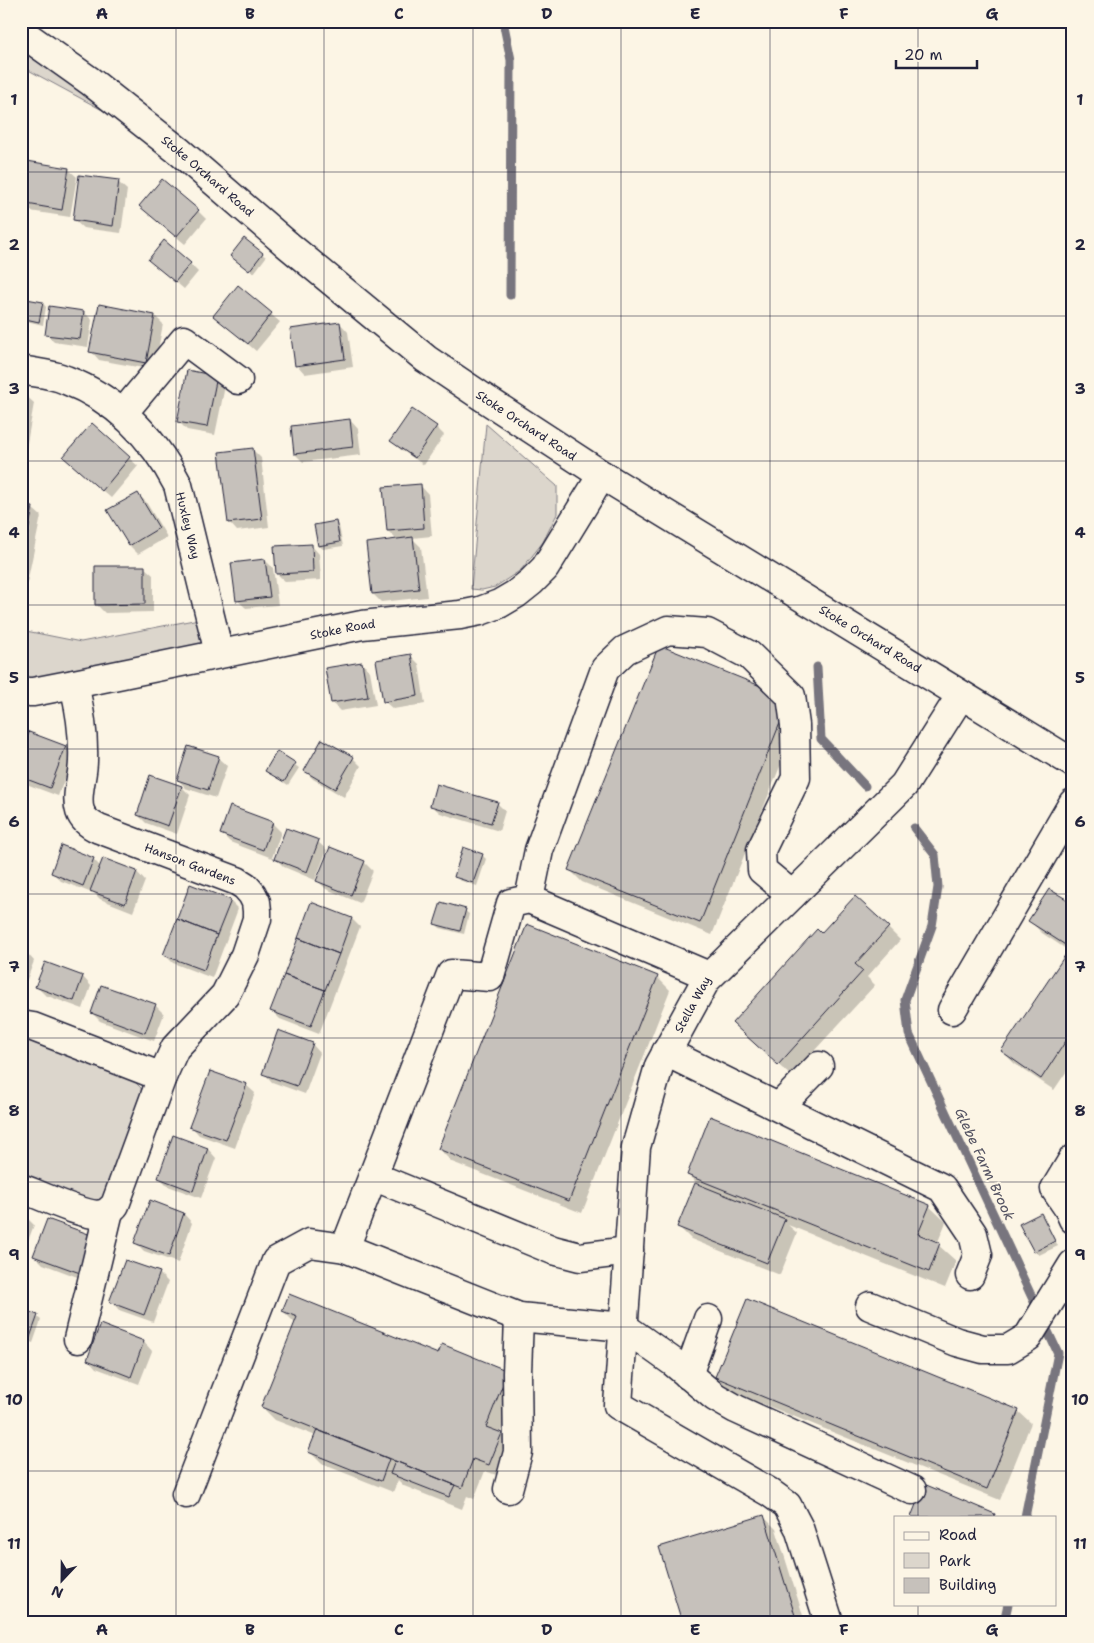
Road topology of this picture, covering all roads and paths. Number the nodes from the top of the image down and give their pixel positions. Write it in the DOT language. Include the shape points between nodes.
graph roads {
  1 [pos="21,32"];
  2 [pos="21,370"];
  3 [pos="238,380"];
  4 [pos="123,413"];
  5 [pos="602,475"];
  6 [pos="219,653"];
  7 [pos="74,684"];
  8 [pos="21,692"];
  9 [pos="961,695"];
  10 [pos="1073,763"];
  11 [pos="1073,803"];
  12 [pos="792,895"];
  13 [pos="529,899"];
  14 [pos="709,976"];
  15 [pos="952,1010"];
  16 [pos="21,1025"];
  17 [pos="666,1052"];
  18 [pos="819,1066"];
  19 [pos="162,1077"];
  20 [pos="779,1107"];
  21 [pos="1073,1159"];
  22 [pos="373,1176"];
  23 [pos="21,1188"];
  24 [pos="109,1211"];
  25 [pos="1073,1219"];
  26 [pos="345,1248"];
  27 [pos="629,1251"];
  28 [pos="1073,1264"];
  29 [pos="970,1275"];
  30 [pos="870,1306"];
  31 [pos="519,1317"];
  32 [pos="708,1319"];
  33 [pos="624,1327"];
  34 [pos="78,1339"];
  35 [pos="688,1375"];
  36 [pos="508,1489"];
  37 [pos="912,1490"];
  38 [pos="186,1494"];
  39 [pos="829,1622"];
  1 -- 5 [label="street, Stoke Orchard Road" via="180,152 426,359"];
  2 -- 4 [label="street, Huxley Way" via="64,379"];
  3 -- 4 [label="street" via="184,340"];
  4 -- 6 [label="street, Huxley Way" via="155,446 178,485"];
  5 -- 6 [label="street, Stoke Road" via="545,568 516,594 499,604 460,615 362,625"];
  5 -- 9 [label="street, Stoke Orchard Road"];
  6 -- 7 [label="street, Stoke Road"];
  7 -- 8 [label="street, Stoke Road"];
  7 -- 19 [label="street, Hanson Gardens" via="83,761 78,802 84,819 99,829 237,881 245,886 256,902 257,919 245,954 225,995 175,1048"];
  9 -- 10 [label="street, Stoke Orchard Road"];
  9 -- 12 [label="street, Stella Way" via="904,785"];
  11 -- 15 [label="street"];
  12 -- 13 [label="street" via="762,870 761,850 796,778 791,696 748,655 707,633 668,630 625,650 605,669 539,850"];
  12 -- 14 [label="street, Stella Way"];
  13 -- 14 [label="street"];
  13 -- 22 [label="street" via="511,904 490,977 451,974"];
  14 -- 17 [label="street, Stella Way"];
  16 -- 19 [label="street"];
  17 -- 20 [label="street"];
  17 -- 27 [label="street, Stella Way" via="636,1147"];
  18 -- 20 [label="street"];
  19 -- 24 [label="street, Hanson Gardens" via="118,1198"];
  20 -- 29 [label="street" via="942,1188 973,1234 978,1255"];
  21 -- 25 [label="street" via="1055,1188"];
  22 -- 26 [label="street"];
  22 -- 27 [label="street" via="553,1250 580,1257"];
  23 -- 24 [label="street" via="89,1214"];
  24 -- 34 [label="street, Hanson Gardens"];
  26 -- 31 [label="street"];
  26 -- 38 [label="street" via="309,1243 276,1261"];
  27 -- 33 [label="street, Stella Way"];
  28 -- 30 [label="street" via="1028,1337 1008,1349 957,1342"];
  31 -- 33 [label="street"];
  31 -- 36 [label="street" via="518,1452"];
  32 -- 35 [label="street"];
  33 -- 35 [label="street"];
  33 -- 39 [label="street, Stella Way" via="618,1405 788,1505 799,1528"];
  35 -- 37 [label="street" via="736,1409"];
}
